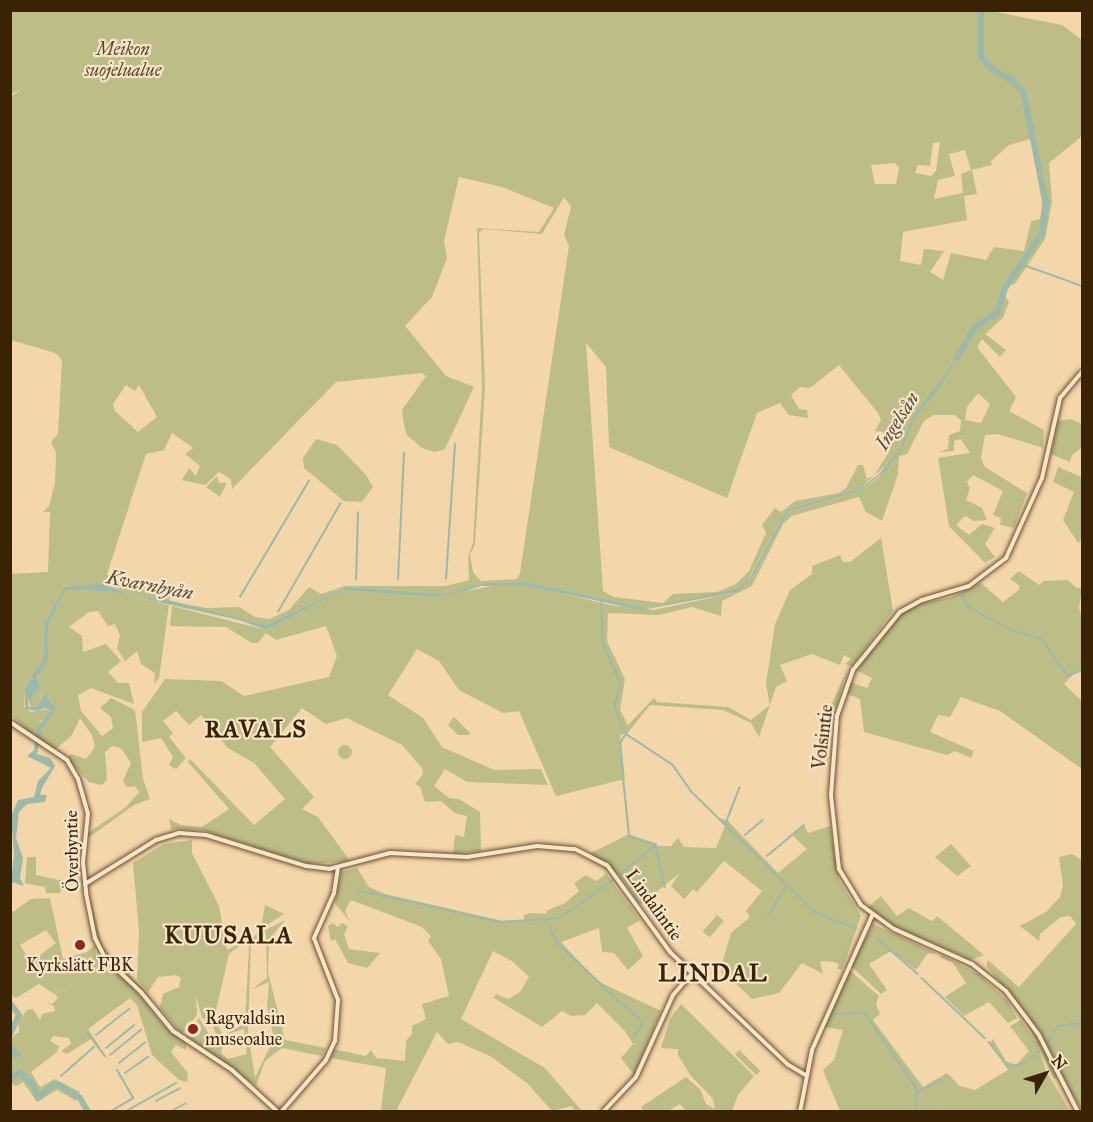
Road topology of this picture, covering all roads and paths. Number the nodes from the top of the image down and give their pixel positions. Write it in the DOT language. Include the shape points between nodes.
graph roads {
  1 [pos="1083,372"];
  2 [pos="10,722"];
  3 [pos="337,867"];
  4 [pos="85,884"];
  5 [pos="872,916"];
  6 [pos="692,973"];
  7 [pos="805,1075"];
  8 [pos="279,1112"];
  9 [pos="603,1112"];
  10 [pos="800,1112"];
  11 [pos="1077,1112"];
  1 -- 5 [label="street, Volsintie" via="1060,398 1042,478 1006,558 969,586 922,600 900,612 857,664 842,695 831,788 837,861 851,891"];
  2 -- 4 [label="street, Överbyntie" via="69,762 78,778 88,813"];
  3 -- 4 [label="street, Lindalintie" via="306,866 206,835 179,833 156,840"];
  3 -- 6 [label="street, Lindalintie" via="390,853 467,857 537,846 575,849 591,855 617,876 659,939"];
  3 -- 8 [label="street" via="334,893 314,938 338,1000 335,1041 326,1060"];
  4 -- 8 [label="street, Överbyntie" via="94,938 105,958 173,1031 225,1065"];
  5 -- 7 [label="street"];
  5 -- 11 [label="street" via="962,958 1000,986 1033,1025"];
  6 -- 7 [label="street, Lindalintie" via="787,1064"];
  6 -- 9 [label="street" via="673,995 636,1077"];
  7 -- 10 [label="street"];
}
